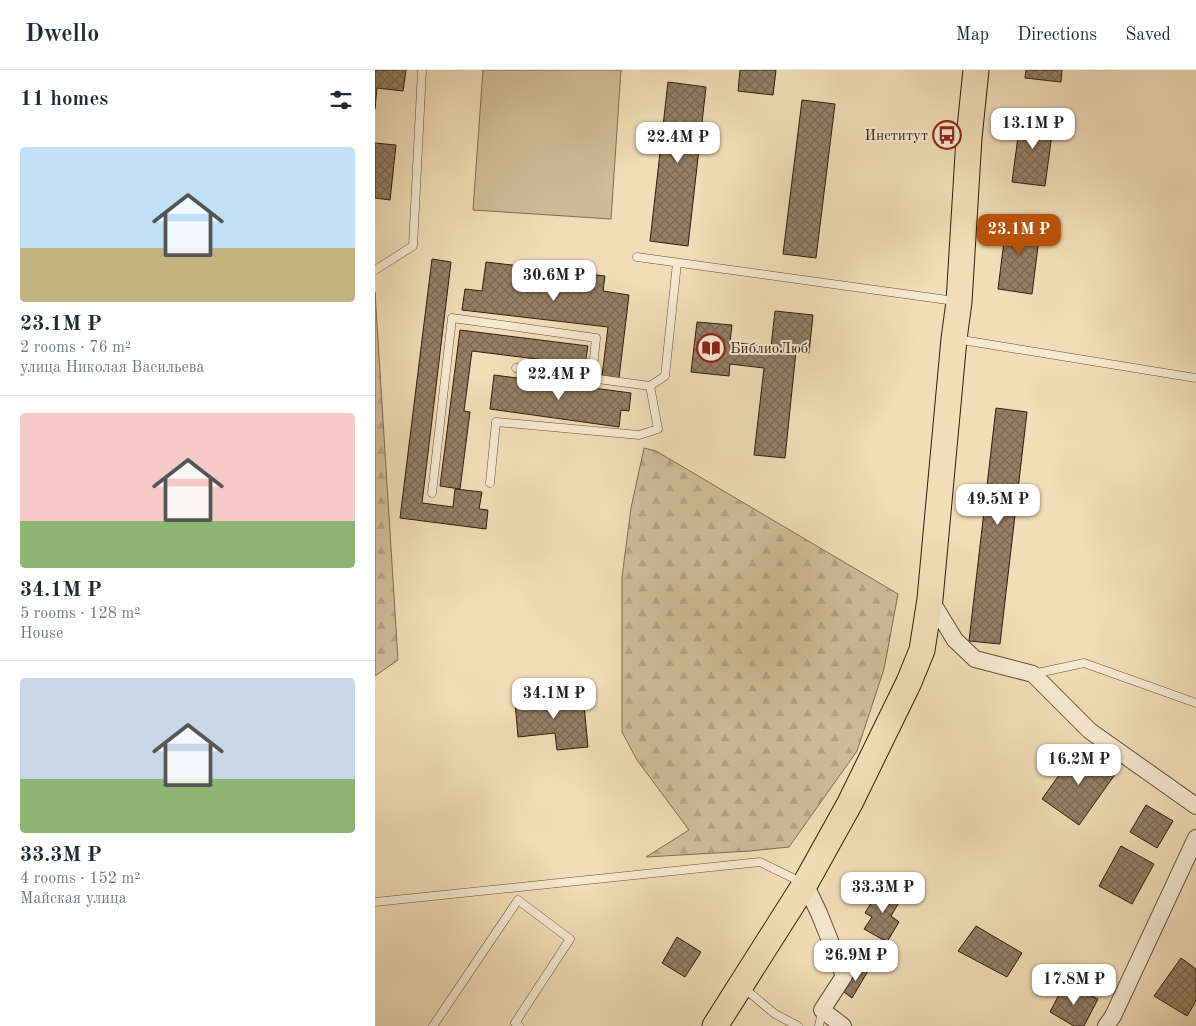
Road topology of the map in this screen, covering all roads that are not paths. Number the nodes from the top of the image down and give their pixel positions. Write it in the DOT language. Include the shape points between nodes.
graph roads {
  1 [pos="422,70"];
  2 [pos="976,70"];
  3 [pos="637,257"];
  4 [pos="677,263"];
  5 [pos="375,270"];
  6 [pos="959,302"];
  7 [pos="954,338"];
  8 [pos="517,368"];
  9 [pos="592,378"];
  10 [pos="1196,378"];
  11 [pos="650,386"];
  12 [pos="490,483"];
  13 [pos="433,493"];
  14 [pos="930,599"];
  15 [pos="1033,674"];
  16 [pos="1196,703"];
  17 [pos="1196,806"];
  18 [pos="1196,838"];
  19 [pos="805,884"];
  20 [pos="375,902"];
  21 [pos="741,985"];
  22 [pos="821,1018"];
  23 [pos="433,1026"];
  24 [pos="519,1026"];
  25 [pos="715,1026"];
  26 [pos="798,1026"];
  27 [pos="843,1026"];
  28 [pos="1106,1026"];
  1 -- 5 [label="lane" via="413,246"];
  2 -- 6 [label="main road"];
  3 -- 4 [label="lane"];
  4 -- 6 [label="lane"];
  4 -- 11 [label="lane" via="665,376"];
  6 -- 7 [label="main road"];
  7 -- 10 [label="lane"];
  7 -- 14 [label="main road"];
  8 -- 9 [label="lane"];
  9 -- 11 [label="lane"];
  9 -- 13 [label="lane" via="596,338 452,318"];
  11 -- 12 [label="lane" via="658,429 639,435 496,422"];
  14 -- 15 [label="street" via="955,640 975,659"];
  14 -- 19 [label="main road" via="922,650 909,682"];
  15 -- 16 [label="lane" via="1084,663"];
  15 -- 17 [label="street" via="1090,731"];
  18 -- 28 [label="street"];
  19 -- 20 [label="lane" via="759,862"];
  19 -- 21 [label="main road"];
  19 -- 22 [label="street" via="844,976"];
  21 -- 25 [label="main road"];
  21 -- 26 [label="lane" via="775,1014"];
  22 -- 27 [label="street"];
  23 -- 24 [label="lane" via="517,900 570,939 515,1023"];
}
